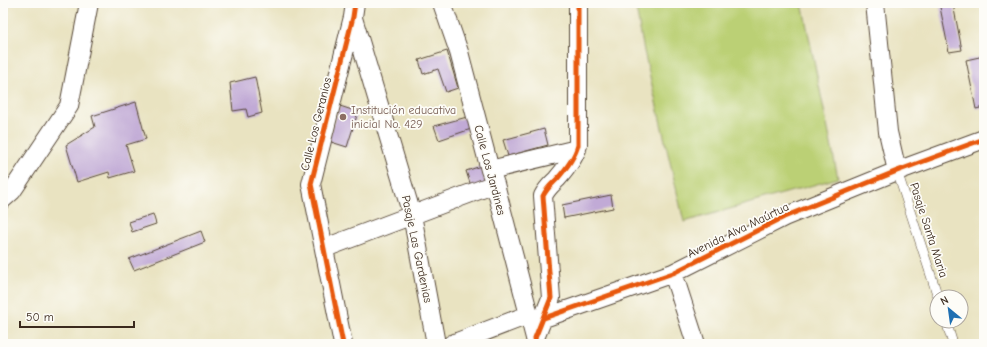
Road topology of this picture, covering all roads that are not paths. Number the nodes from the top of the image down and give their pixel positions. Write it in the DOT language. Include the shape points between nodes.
graph roads {
  1 [pos="89,3"];
  2 [pos="442,3"];
  3 [pos="578,3"];
  4 [pos="876,3"];
  5 [pos="354,10"];
  6 [pos="983,143"];
  7 [pos="577,149"];
  8 [pos="897,171"];
  9 [pos="492,177"];
  10 [pos="3,199"];
  11 [pos="412,215"];
  12 [pos="324,248"];
  13 [pos="673,273"];
  14 [pos="935,289"];
  15 [pos="536,316"];
  16 [pos="948,329"];
  17 [pos="535,341"];
  18 [pos="342,344"];
  19 [pos="436,344"];
  20 [pos="452,344"];
  21 [pos="696,344"];
  22 [pos="953,344"];
  1 -- 10 [label="street" via="69,106 12,191"];
  2 -- 9 [label="street, Calle Los Jardines"];
  3 -- 7 [label="street"];
  4 -- 8 [label="street" via="888,132"];
  5 -- 11 [label="street, Pasaje Las Gardenias"];
  5 -- 12 [label="street, Calle Los Geranios" via="311,184"];
  6 -- 8 [label="street, Avenida Alva Maúrtua"];
  7 -- 9 [label="street"];
  7 -- 15 [label="street" via="558,179 547,188 543,196 551,298"];
  8 -- 13 [label="street, Avenida Alva Maúrtua" via="784,217"];
  8 -- 14 [label="lane, Pasaje Santa Maria"];
  9 -- 11 [label="street"];
  9 -- 15 [label="street, Calle Los Jardines"];
  11 -- 12 [label="street"];
  11 -- 19 [label="street, Pasaje Las Gardenias"];
  12 -- 18 [label="street, Calle Los Geranios"];
  13 -- 15 [label="street, Avenida Alva Maúrtua"];
  13 -- 21 [label="street"];
  15 -- 17 [label="street, Calle Los Jardines"];
  15 -- 20 [label="street, Avenida Alva Maúrtua"];
  16 -- 22 [label="lane"];
}
